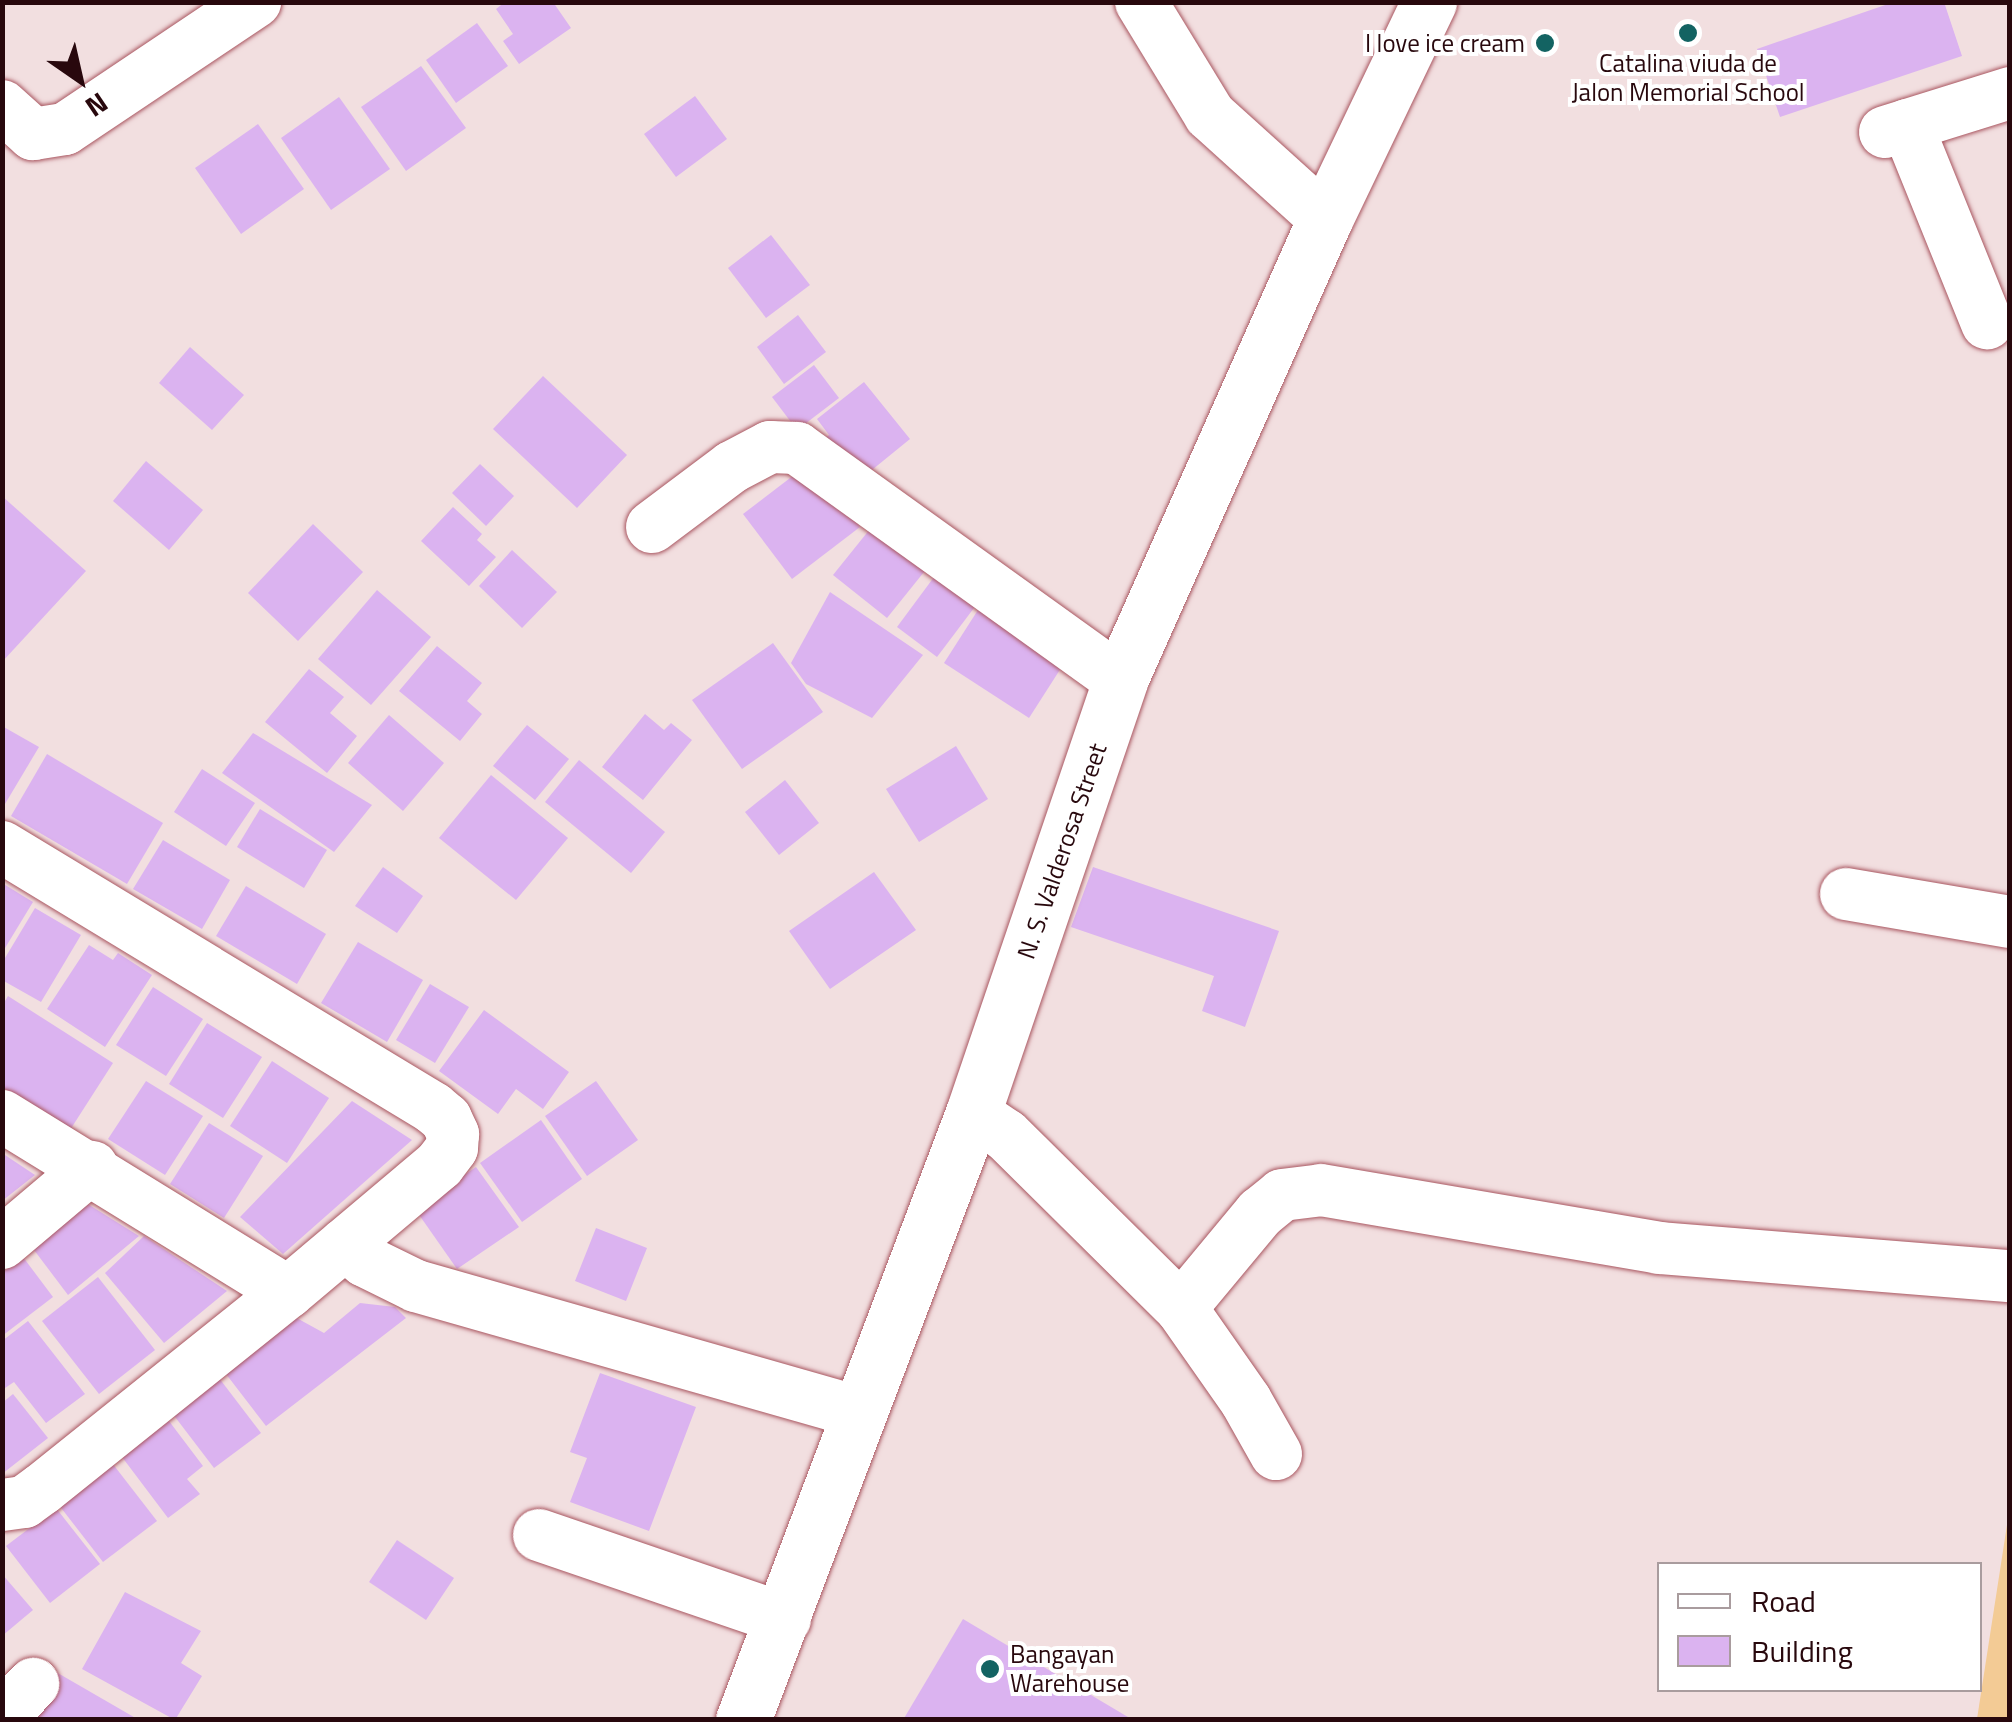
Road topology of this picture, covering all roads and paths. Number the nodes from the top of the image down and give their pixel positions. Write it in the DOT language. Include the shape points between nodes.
graph roads {
  1 [pos="255,2"];
  2 [pos="1141,2"];
  3 [pos="1429,2"];
  4 [pos="2010,93"];
  5 [pos="2,106"];
  6 [pos="1326,219"];
  7 [pos="1987,323"];
  8 [pos="652,527"];
  9 [pos="1120,680"];
  10 [pos="2,847"];
  11 [pos="1846,894"];
  12 [pos="2010,922"];
  13 [pos="972,1113"];
  14 [pos="2,1116"];
  15 [pos="92,1167"];
  16 [pos="2,1243"];
  17 [pos="345,1244"];
  18 [pos="2010,1276"];
  19 [pos="288,1292"];
  20 [pos="1182,1308"];
  21 [pos="858,1412"];
  22 [pos="1276,1454"];
  23 [pos="2,1505"];
  24 [pos="539,1536"];
  25 [pos="785,1619"];
  26 [pos="743,1720"];
  1 -- 5 [label="street" via="64,129 32,134"];
  2 -- 6 [label="street" via="1210,115"];
  3 -- 6 [label="main road, N. S. Valderosa Street"];
  4 -- 7 [label="street" via="1896,129"];
  6 -- 9 [label="main road, N. S. Valderosa Street"];
  8 -- 9 [label="street" via="732,467 770,447 798,448"];
  9 -- 13 [label="main road, N. S. Valderosa Street"];
  10 -- 17 [label="street" via="446,1119 452,1148 439,1165"];
  11 -- 12 [label="street"];
  13 -- 20 [label="street" via="1006,1135"];
  13 -- 21 [label="main road, N. S. Valderosa Street"];
  14 -- 15 [label="street"];
  15 -- 16 [label="street"];
  15 -- 19 [label="street"];
  17 -- 19 [label="street"];
  17 -- 21 [label="street" via="416,1286"];
  18 -- 20 [label="street" via="1659,1248 1321,1190 1282,1195 1260,1213"];
  19 -- 23 [label="street" via="42,1489 24,1502"];
  20 -- 22 [label="street"];
  21 -- 25 [label="main road, N. S. Valderosa Street"];
  24 -- 25 [label="street"];
  25 -- 26 [label="main road, N. S. Valderosa Street"];
}
